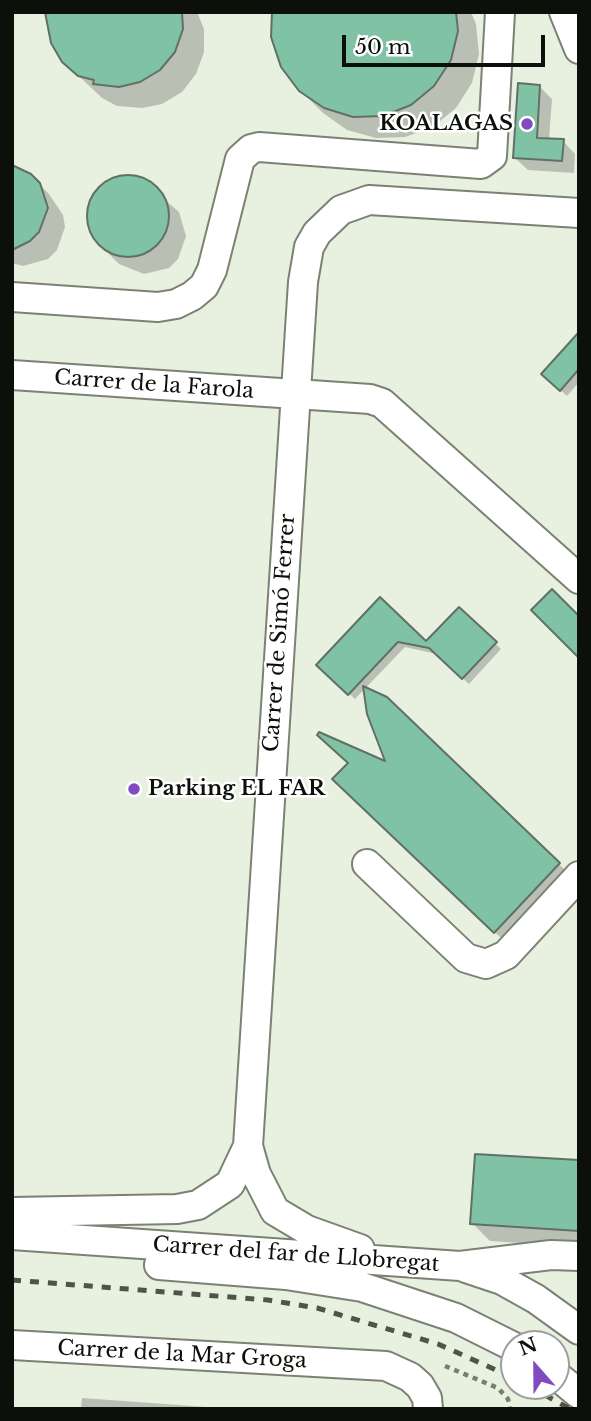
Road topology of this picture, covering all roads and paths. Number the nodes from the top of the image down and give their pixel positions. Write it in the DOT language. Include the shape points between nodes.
graph roads {
  1 [pos="500,12"];
  2 [pos="564,12"];
  3 [pos="579,49"];
  4 [pos="579,213"];
  5 [pos="12,297"];
  6 [pos="12,375"];
  7 [pos="296,394"];
  8 [pos="579,579"];
  9 [pos="367,864"];
  10 [pos="579,876"];
  11 [pos="248,1146"];
  12 [pos="12,1212"];
  13 [pos="12,1235"];
  14 [pos="12,1242"];
  15 [pos="579,1256"];
  16 [pos="394,1261"];
  17 [pos="460,1266"];
  18 [pos="579,1330"];
  19 [pos="500,1340"];
  20 [pos="12,1345"];
  21 [pos="445,1366"];
  22 [pos="428,1409"];
  23 [pos="510,1409"];
  1 -- 5 [label="street" via="492,156 481,164 251,149 240,159 212,270 192,296 158,307"];
  2 -- 3 [label="street"];
  4 -- 7 [label="street, Carrer de Simó Ferrer" via="369,200 328,219 309,247"];
  6 -- 7 [label="street, Carrer de la Farola"];
  7 -- 8 [label="street, Carrer de la Farola" via="370,399 392,409"];
  7 -- 11 [label="street, Carrer de Simó Ferrer"];
  9 -- 10 [label="street" via="466,958 486,964 506,955"];
  11 -- 12 [label="street" via="230,1184 198,1205"];
  11 -- 16 [label="street" via="269,1204 285,1219"];
  13 -- 16 [label="street, Carrer del far de Llobregat"];
  14 -- 19 [label="street" via="55,1257 273,1274 362,1287 456,1318"];
  15 -- 17 [label="street, Carrer del far de Llobregat"];
  16 -- 17 [label="street, Carrer del far de Llobregat"];
  17 -- 18 [label="street" via="536,1298"];
  20 -- 22 [label="street, Carrer de la Mar Groga" via="386,1366 410,1377 427,1398"];
  21 -- 23 [label="path" via="498,1388"];
}
